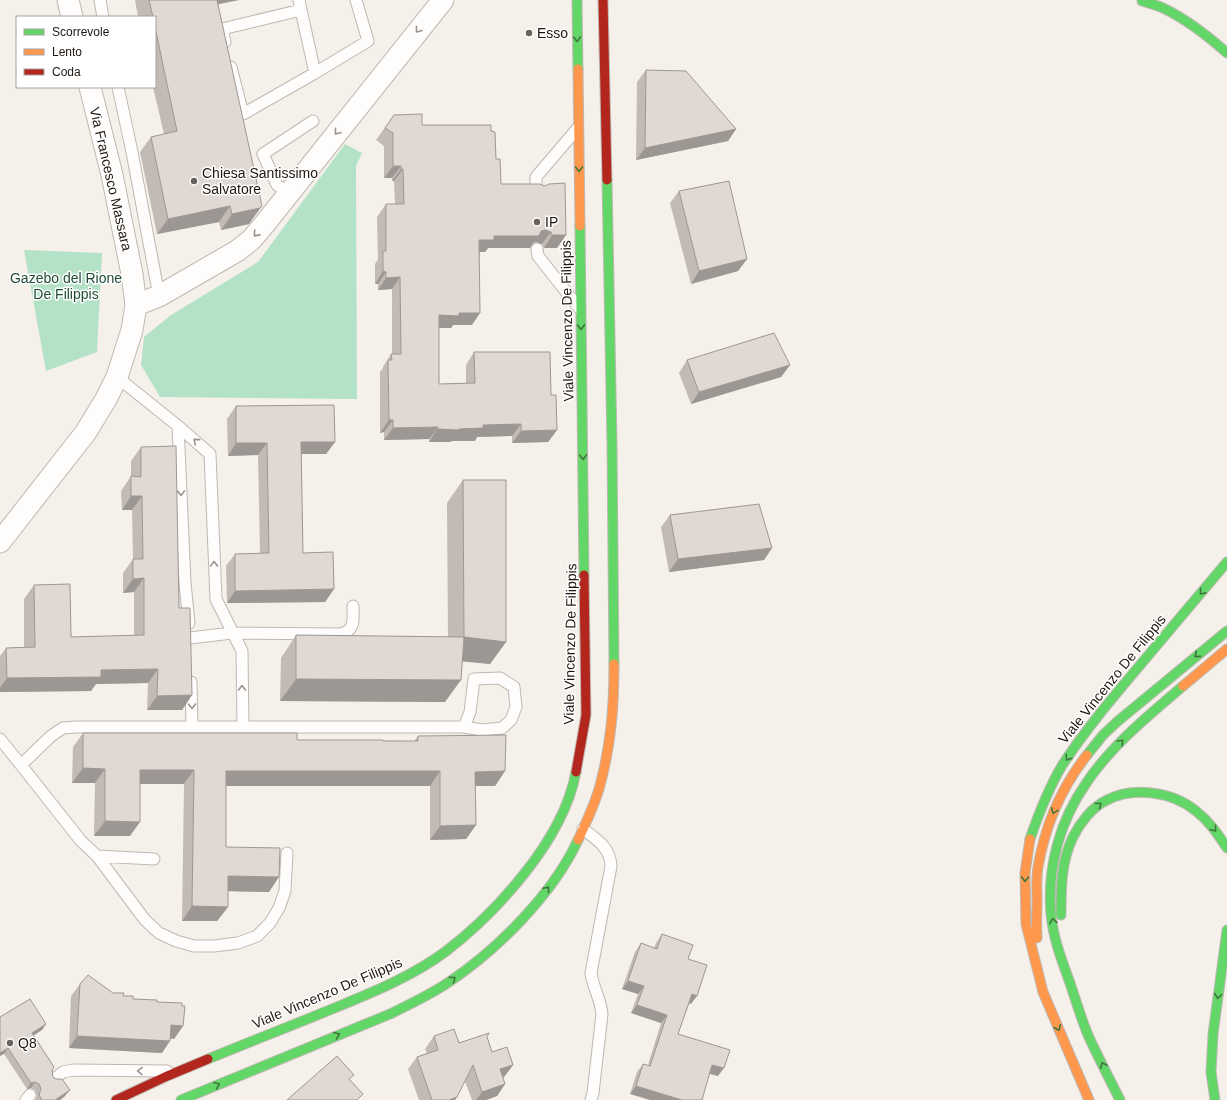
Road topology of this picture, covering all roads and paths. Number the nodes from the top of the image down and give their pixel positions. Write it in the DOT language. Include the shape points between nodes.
graph roads {
  1 [pos="68,0"];
  2 [pos="100,0"];
  3 [pos="356,0"];
  4 [pos="443,0"];
  5 [pos="577,0"];
  6 [pos="603,0"];
  7 [pos="1142,1"];
  8 [pos="300,5"];
  9 [pos="1167,10"];
  10 [pos="72,16"];
  11 [pos="103,16"];
  12 [pos="1227,45"];
  13 [pos="1227,54"];
  14 [pos="315,73"];
  15 [pos="90,88"];
  16 [pos="118,88"];
  17 [pos="313,121"];
  18 [pos="579,127"];
  19 [pos="536,191"];
  20 [pos="289,193"];
  21 [pos="537,249"];
  22 [pos="159,296"];
  23 [pos="136,305"];
  24 [pos="581,311"];
  25 [pos="117,377"];
  26 [pos="178,426"];
  27 [pos="0,542"];
  28 [pos="1227,562"];
  29 [pos="353,606"];
  30 [pos="1227,631"];
  31 [pos="232,633"];
  32 [pos="1227,649"];
  33 [pos="191,668"];
  34 [pos="192,727"];
  35 [pos="243,727"];
  36 [pos="464,727"];
  37 [pos="0,739"];
  38 [pos="21,765"];
  39 [pos="583,829"];
  40 [pos="1227,848"];
  41 [pos="286,853"];
  42 [pos="97,856"];
  43 [pos="154,859"];
  44 [pos="1227,930"];
  45 [pos="1070,986"];
  46 [pos="1043,992"];
  47 [pos="179,1071"];
  48 [pos="54,1079"];
  49 [pos="116,1100"];
  50 [pos="181,1100"];
  51 [pos="591,1100"];
  52 [pos="1089,1100"];
  53 [pos="1120,1100"];
  54 [pos="1215,1100"];
  1 -- 10 [label="street"];
  2 -- 11 [label="lane"];
  3 -- 14 [label="lane" via="368,41"];
  4 -- 20 [label="street, one-way"];
  5 -- 18 [label="main road, Viale Vincenzo De Filippis, one-way"];
  6 -- 39 [label="main road" via="614,695 611,734 601,782"];
  7 -- 9 [label="main road"];
  8 -- 14 [label="lane"];
  8 -- 14 [label="lane" via="222,29 243,114"];
  9 -- 12 [label="main road" via="1198,25"];
  9 -- 13 [label="main road" via="1197,29"];
  15 -- 23 [label="street, Via Francesco Massara" via="112,175"];
  16 -- 22 [label="lane"];
  17 -- 20 [label="lane" via="263,154 277,185"];
  18 -- 19 [label="lane" via="536,177"];
  18 -- 24 [label="main road, Viale Vincenzo De Filippis, one-way"];
  20 -- 22 [label="street, one-way" via="251,240"];
  21 -- 24 [label="lane" via="538,256"];
  22 -- 23 [label="street"];
  23 -- 25 [label="street, Via Francesco Massara" via="132,330"];
  24 -- 47 [label="main road, Viale Vincenzo De Filippis, one-way" via="586,717 572,787 549,840 535,861 495,908 455,943 422,966 374,991"];
  25 -- 26 [label="lane"];
  25 -- 27 [label="street, Via Francesco Massara" via="86,432"];
  31 -- 26 [label="lane, one-way" via="216,599 210,454"];
  26 -- 31 [label="lane, one-way" via="190,642"];
  28 -- 46 [label="main road, Viale Vincenzo De Filippis, one-way" via="1086,730 1051,787 1038,815 1030,843 1024,895 1026,924"];
  29 -- 31 [label="lane" via="353,625 346,633"];
  30 -- 46 [label="main road, one-way" via="1105,733 1090,749 1063,790 1054,809 1038,863 1037,930"];
  35 -- 31 [label="lane, one-way" via="242,651"];
  45 -- 32 [label="main road, one-way" via="1054,930 1050,887 1057,849 1071,808 1080,791 1106,757"];
  33 -- 34 [label="lane, one-way"];
  34 -- 35 [label="lane"];
  34 -- 38 [label="lane" via="63,728"];
  35 -- 36 [label="lane"];
  36 -- 36 [label="lane" via="482,730 502,728 511,720 516,706 514,687 500,678 474,679 470,712"];
  37 -- 38 [label="lane"];
  38 -- 42 [label="lane" via="81,841"];
  50 -- 39 [label="main road, one-way" via="390,1014 449,982 521,920 556,878"];
  39 -- 51 [label="lane" via="603,845 611,866 591,973 602,1014"];
  45 -- 40 [label="main road, one-way" via="1061,917 1063,874 1066,854 1073,836 1091,811 1113,796 1127,792 1157,792 1189,805 1202,815 1213,826"];
  41 -- 42 [label="lane" via="285,891 280,908 270,923 257,936 238,943 214,946 194,946 160,933 145,920"];
  42 -- 43 [label="lane"];
  44 -- 54 [label="main road, one-way" via="1212,1034 1211,1072"];
  53 -- 45 [label="main road, one-way" via="1084,1024"];
  46 -- 52 [label="main road, Viale Vincenzo De Filippis, one-way"];
  47 -- 48 [label="lane, one-way" via="73,1070 63,1072"];
  47 -- 49 [label="main road, Viale Vincenzo De Filippis"];
}
